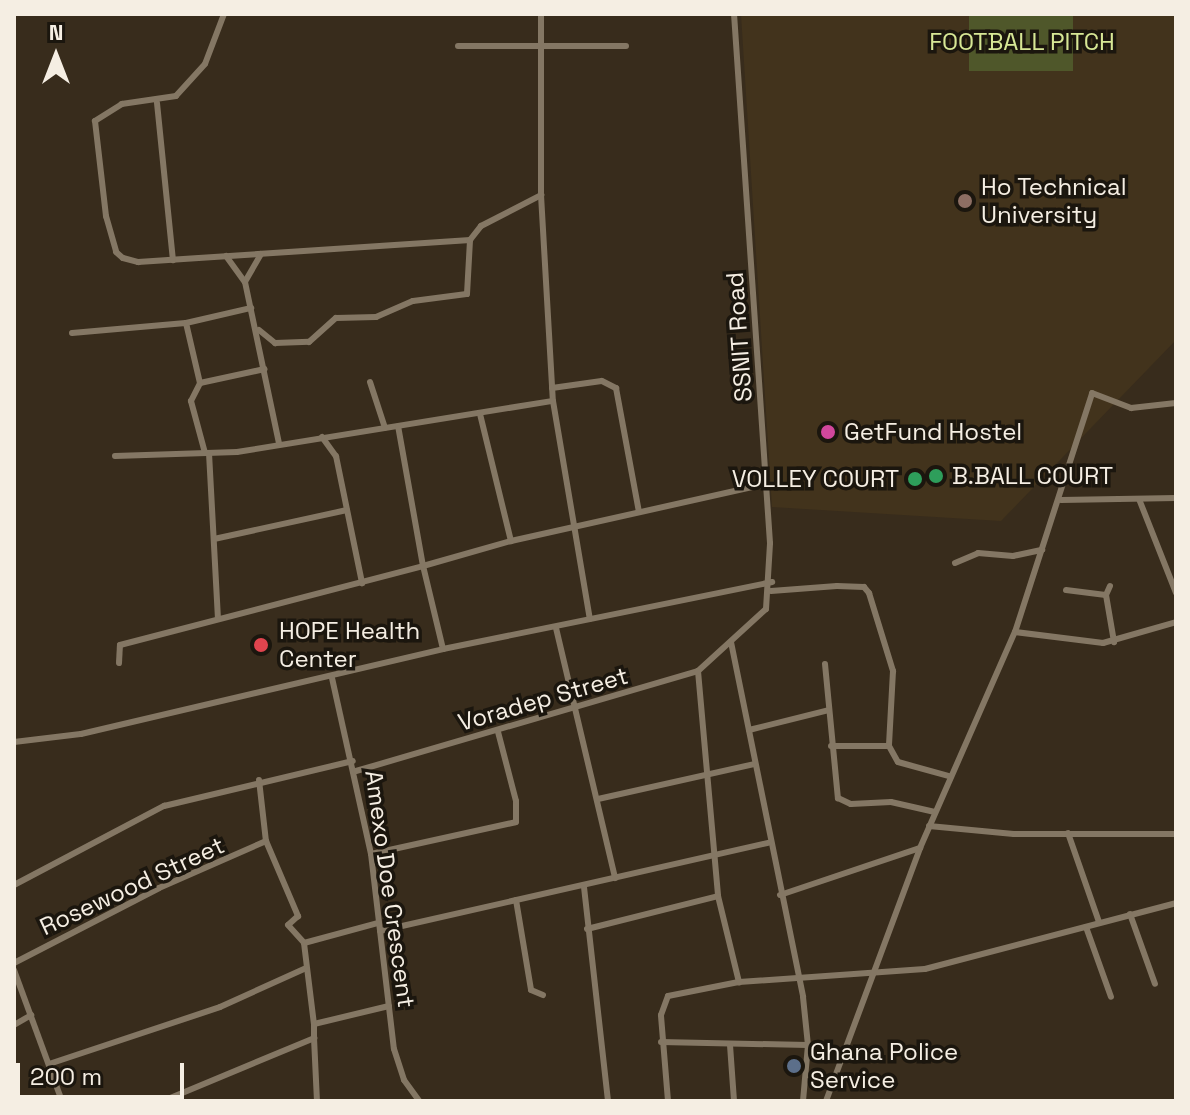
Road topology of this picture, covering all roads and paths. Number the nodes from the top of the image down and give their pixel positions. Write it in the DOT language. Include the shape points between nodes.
graph roads {
  1 [pos="224,14"];
  2 [pos="541,14"];
  3 [pos="734,14"];
  4 [pos="458,46"];
  5 [pos="626,46"];
  6 [pos="542,47"];
  7 [pos="157,103"];
  8 [pos="541,195"];
  9 [pos="470,240"];
  10 [pos="261,254"];
  11 [pos="226,256"];
  12 [pos="173,260"];
  13 [pos="245,282"];
  14 [pos="251,308"];
  15 [pos="186,323"];
  16 [pos="259,330"];
  17 [pos="72,333"];
  18 [pos="265,369"];
  19 [pos="370,382"];
  20 [pos="200,383"];
  21 [pos="552,388"];
  22 [pos="553,401"];
  23 [pos="1176,403"];
  24 [pos="480,414"];
  25 [pos="398,426"];
  26 [pos="385,428"];
  27 [pos="322,437"];
  28 [pos="279,444"];
  29 [pos="207,453"];
  30 [pos="115,456"];
  31 [pos="766,484"];
  32 [pos="1176,498"];
  33 [pos="1139,499"];
  34 [pos="1061,500"];
  35 [pos="347,510"];
  36 [pos="639,512"];
  37 [pos="574,529"];
  38 [pos="214,539"];
  39 [pos="511,541"];
  40 [pos="1042,550"];
  41 [pos="955,563"];
  42 [pos="423,566"];
  43 [pos="772,582"];
  44 [pos="362,583"];
  45 [pos="1110,586"];
  46 [pos="1066,590"];
  47 [pos="771,591"];
  48 [pos="1176,593"];
  49 [pos="1106,595"];
  50 [pos="218,618"];
  51 [pos="590,619"];
  52 [pos="1176,622"];
  53 [pos="556,628"];
  54 [pos="1015,632"];
  55 [pos="731,642"];
  56 [pos="1114,642"];
  57 [pos="443,649"];
  58 [pos="119,663"];
  59 [pos="825,664"];
  60 [pos="698,671"];
  61 [pos="332,678"];
  62 [pos="575,709"];
  63 [pos="829,710"];
  64 [pos="749,730"];
  65 [pos="498,732"];
  66 [pos="14,742"];
  67 [pos="831,746"];
  68 [pos="889,746"];
  69 [pos="353,761"];
  70 [pos="755,764"];
  71 [pos="711,770"];
  72 [pos="356,771"];
  73 [pos="949,776"];
  74 [pos="259,780"];
  75 [pos="598,799"];
  76 [pos="935,812"];
  77 [pos="929,826"];
  78 [pos="1068,833"];
  79 [pos="1176,834"];
  80 [pos="266,841"];
  81 [pos="768,843"];
  82 [pos="920,848"];
  83 [pos="371,854"];
  84 [pos="713,855"];
  85 [pos="615,878"];
  86 [pos="14,885"];
  87 [pos="584,887"];
  88 [pos="780,895"];
  89 [pos="718,896"];
  90 [pos="516,900"];
  91 [pos="1176,903"];
  92 [pos="1130,914"];
  93 [pos="1099,922"];
  94 [pos="379,927"];
  95 [pos="1086,927"];
  96 [pos="587,929"];
  97 [pos="304,943"];
  98 [pos="14,963"];
  99 [pos="306,968"];
  100 [pos="14,970"];
  101 [pos="872,971"];
  102 [pos="800,979"];
  103 [pos="739,982"];
  104 [pos="1155,984"];
  105 [pos="543,995"];
  106 [pos="1111,997"];
  107 [pos="389,1006"];
  108 [pos="31,1015"];
  109 [pos="314,1024"];
  110 [pos="14,1025"];
  111 [pos="314,1038"];
  112 [pos="661,1042"];
  113 [pos="730,1045"];
  114 [pos="808,1045"];
  115 [pos="49,1064"];
  116 [pos="62,1101"];
  117 [pos="163,1101"];
  118 [pos="317,1101"];
  119 [pos="417,1101"];
  120 [pos="608,1101"];
  121 [pos="668,1101"];
  122 [pos="734,1101"];
  123 [pos="803,1101"];
  124 [pos="826,1101"];
  1 -- 7 [label="street" via="205,64 176,96"];
  2 -- 6 [label="street"];
  3 -- 31 [label="street, SSNIT Road"];
  4 -- 6 [label="street"];
  5 -- 6 [label="street"];
  6 -- 8 [label="street"];
  7 -- 12 [label="street"];
  7 -- 12 [label="street" via="122,104 97,117 93,126 116,252 138,262"];
  8 -- 9 [label="street" via="481,226"];
  8 -- 21 [label="street"];
  9 -- 10 [label="street"];
  9 -- 16 [label="street" via="468,287 462,296 413,301 376,317 336,318 309,342 275,343"];
  10 -- 11 [label="street"];
  10 -- 13 [label="street"];
  11 -- 12 [label="street"];
  11 -- 13 [label="street"];
  13 -- 14 [label="street"];
  14 -- 15 [label="street"];
  14 -- 16 [label="street"];
  15 -- 17 [label="street"];
  15 -- 20 [label="street"];
  16 -- 18 [label="street"];
  18 -- 20 [label="street"];
  18 -- 28 [label="street"];
  19 -- 26 [label="street"];
  20 -- 29 [label="street" via="192,411"];
  21 -- 22 [label="street"];
  21 -- 36 [label="street" via="602,381 616,388"];
  22 -- 24 [label="street"];
  22 -- 37 [label="street"];
  23 -- 34 [label="street" via="1131,408 1092,393"];
  24 -- 25 [label="street"];
  24 -- 39 [label="street"];
  25 -- 26 [label="street"];
  25 -- 42 [label="street"];
  26 -- 27 [label="street"];
  27 -- 28 [label="street"];
  27 -- 35 [label="street" via="334,450"];
  28 -- 29 [label="street"];
  29 -- 30 [label="street"];
  29 -- 38 [label="street"];
  31 -- 36 [label="street"];
  31 -- 43 [label="street, SSNIT Road"];
  32 -- 33 [label="street"];
  33 -- 34 [label="street"];
  33 -- 48 [label="street"];
  34 -- 40 [label="street"];
  35 -- 38 [label="street"];
  35 -- 44 [label="street"];
  36 -- 37 [label="street"];
  37 -- 39 [label="street"];
  37 -- 51 [label="street"];
  38 -- 50 [label="street"];
  39 -- 42 [label="street"];
  40 -- 41 [label="street" via="1013,556 978,553"];
  40 -- 54 [label="street"];
  42 -- 44 [label="street"];
  42 -- 57 [label="street"];
  43 -- 47 [label="street, SSNIT Road"];
  43 -- 51 [label="street"];
  44 -- 50 [label="street"];
  45 -- 49 [label="street"];
  46 -- 49 [label="street"];
  47 -- 55 [label="street, SSNIT Road" via="766,609"];
  47 -- 68 [label="street" via="837,586 864,587 869,593 893,671"];
  49 -- 56 [label="street"];
  50 -- 58 [label="street" via="120,645"];
  51 -- 53 [label="street"];
  52 -- 56 [label="street"];
  53 -- 57 [label="street"];
  53 -- 62 [label="street"];
  54 -- 56 [label="street"];
  54 -- 73 [label="street"];
  55 -- 60 [label="street, Voradep Street"];
  55 -- 64 [label="street"];
  57 -- 61 [label="street"];
  59 -- 63 [label="street"];
  60 -- 62 [label="street, Voradep Street"];
  60 -- 71 [label="street"];
  61 -- 66 [label="street" via="81,734"];
  61 -- 69 [label="street, Amexo Doe Crescent"];
  62 -- 65 [label="street, Voradep Street"];
  62 -- 75 [label="street"];
  63 -- 64 [label="street"];
  63 -- 67 [label="street"];
  64 -- 70 [label="street"];
  65 -- 72 [label="street, Voradep Street"];
  65 -- 83 [label="street" via="516,801 516,822"];
  67 -- 68 [label="street"];
  67 -- 76 [label="street" via="838,798 844,803 891,802"];
  68 -- 73 [label="street" via="898,762"];
  69 -- 72 [label="street, Amexo Doe Crescent"];
  69 -- 74 [label="street"];
  70 -- 71 [label="street"];
  70 -- 81 [label="street"];
  71 -- 75 [label="street"];
  71 -- 84 [label="street"];
  72 -- 83 [label="street, Amexo Doe Crescent"];
  73 -- 76 [label="street"];
  74 -- 80 [label="street"];
  74 -- 86 [label="street" via="164,806"];
  75 -- 85 [label="street"];
  76 -- 77 [label="street"];
  77 -- 78 [label="street"];
  77 -- 82 [label="street"];
  78 -- 79 [label="street"];
  78 -- 93 [label="street"];
  80 -- 97 [label="street" via="298,916 290,930"];
  80 -- 98 [label="street, Rosewood Street" via="159,888"];
  81 -- 84 [label="street"];
  81 -- 88 [label="street"];
  82 -- 88 [label="street"];
  82 -- 101 [label="street"];
  83 -- 94 [label="street, Amexo Doe Crescent"];
  84 -- 85 [label="street"];
  84 -- 89 [label="street"];
  85 -- 87 [label="street"];
  87 -- 90 [label="street"];
  87 -- 96 [label="street"];
  88 -- 102 [label="street"];
  89 -- 96 [label="street"];
  89 -- 103 [label="street"];
  90 -- 94 [label="street"];
  90 -- 105 [label="street" via="531,990"];
  91 -- 92 [label="street"];
  92 -- 93 [label="street"];
  92 -- 104 [label="street"];
  93 -- 95 [label="street"];
  94 -- 97 [label="street"];
  94 -- 107 [label="street, Amexo Doe Crescent"];
  95 -- 101 [label="street" via="940,966"];
  95 -- 106 [label="street"];
  96 -- 120 [label="street"];
  97 -- 99 [label="street"];
  99 -- 109 [label="street"];
  99 -- 115 [label="street" via="220,1007"];
  100 -- 108 [label="street"];
  101 -- 102 [label="street"];
  101 -- 124 [label="street"];
  102 -- 103 [label="street"];
  102 -- 114 [label="street"];
  103 -- 112 [label="street" via="668,996 661,1015"];
  107 -- 109 [label="street"];
  107 -- 119 [label="street, Amexo Doe Crescent" via="398,1066"];
  108 -- 110 [label="street"];
  108 -- 115 [label="street"];
  109 -- 111 [label="street"];
  111 -- 117 [label="street"];
  111 -- 118 [label="street"];
  112 -- 113 [label="street"];
  112 -- 121 [label="street"];
  113 -- 114 [label="street"];
  113 -- 122 [label="street"];
  114 -- 123 [label="street"];
  115 -- 116 [label="street"];
}
